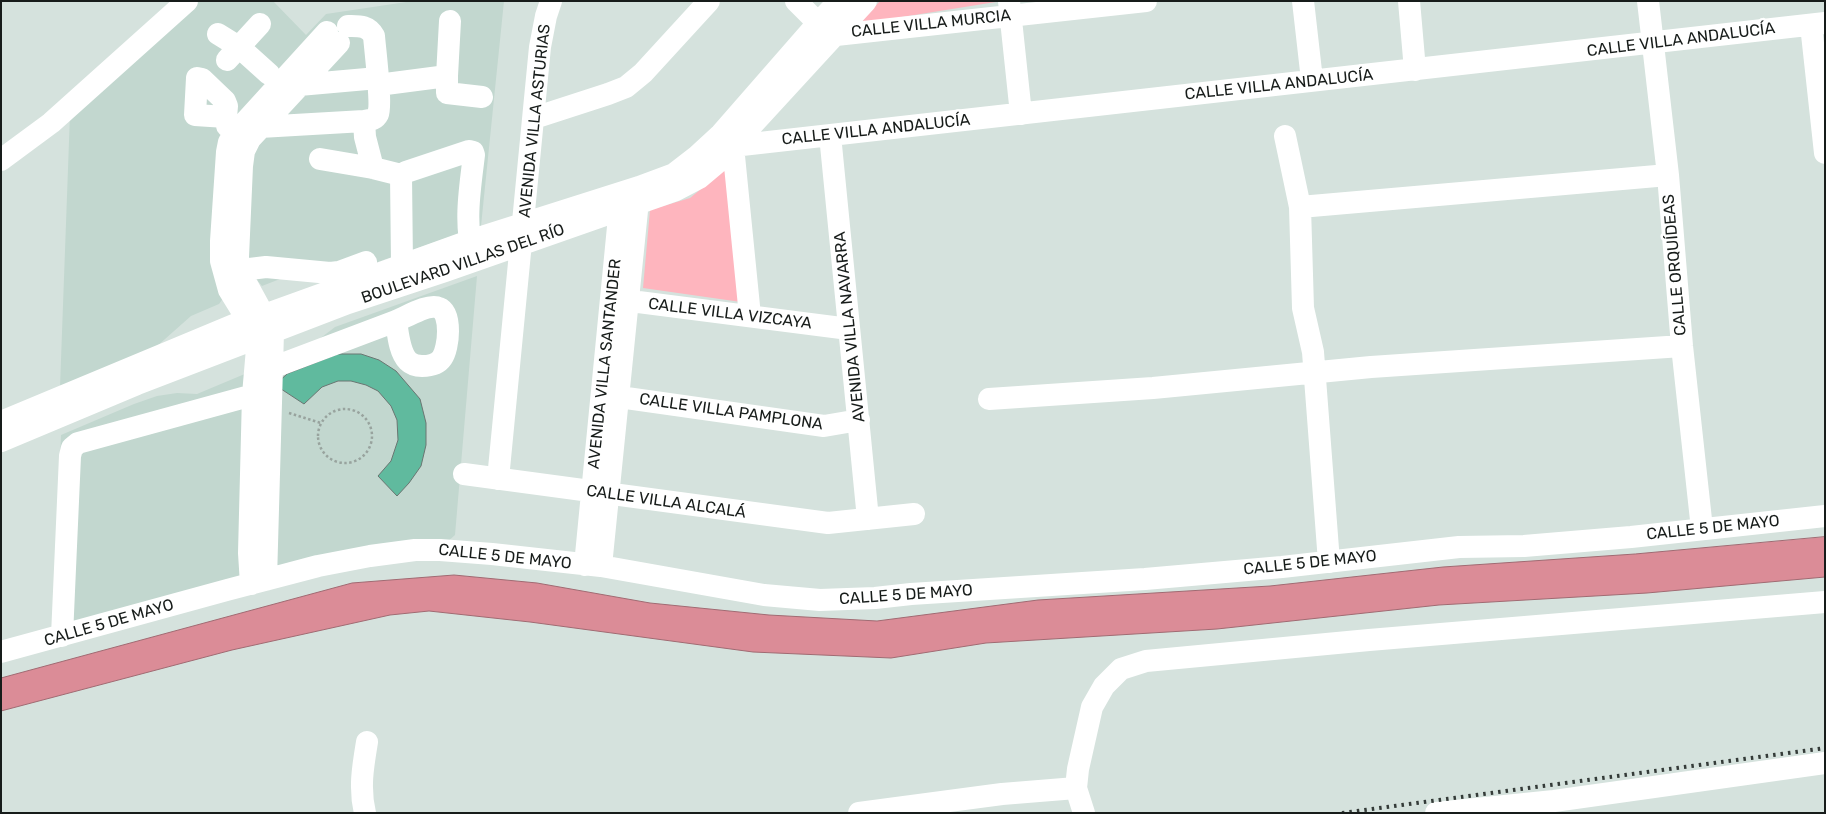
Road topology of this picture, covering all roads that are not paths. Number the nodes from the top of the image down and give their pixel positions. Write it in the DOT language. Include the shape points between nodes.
graph roads {
  1 [pos="187,1"];
  2 [pos="551,1"];
  3 [pos="709,1"];
  4 [pos="796,1"];
  5 [pos="840,1"];
  6 [pos="866,1"];
  7 [pos="1146,1"];
  8 [pos="1303,1"];
  9 [pos="1409,1"];
  10 [pos="1648,1"];
  11 [pos="1010,9"];
  12 [pos="450,21"];
  13 [pos="260,24"];
  14 [pos="1818,24"];
  15 [pos="827,29"];
  16 [pos="218,34"];
  17 [pos="338,34"];
  18 [pos="1654,44"];
  19 [pos="233,53"];
  20 [pos="300,61"];
  21 [pos="1415,70"];
  22 [pos="269,74"];
  23 [pos="1312,80"];
  24 [pos="378,82"];
  25 [pos="300,85"];
  26 [pos="448,91"];
  27 [pos="482,97"];
  28 [pos="1021,114"];
  29 [pos="534,118"];
  30 [pos="256,120"];
  31 [pos="364,121"];
  32 [pos="830,135"];
  33 [pos="1285,136"];
  34 [pos="727,140"];
  35 [pos="1825,153"];
  36 [pos="320,159"];
  37 [pos="1,160"];
  38 [pos="373,168"];
  39 [pos="402,175"];
  40 [pos="1668,175"];
  41 [pos="630,198"];
  42 [pos="1300,207"];
  43 [pos="523,233"];
  44 [pos="224,241"];
  45 [pos="472,251"];
  46 [pos="402,258"];
  47 [pos="231,271"];
  48 [pos="620,300"];
  49 [pos="750,316"];
  50 [pos="396,321"];
  51 [pos="260,326"];
  52 [pos="849,329"];
  53 [pos="1682,346"];
  54 [pos="1314,373"];
  55 [pos="262,386"];
  56 [pos="610,395"];
  57 [pos="989,399"];
  58 [pos="859,420"];
  59 [pos="1,422"];
  60 [pos="1,441"];
  61 [pos="464,474"];
  62 [pos="498,479"];
  63 [pos="600,493"];
  64 [pos="914,514"];
  65 [pos="1825,516"];
  66 [pos="868,519"];
  67 [pos="1702,530"];
  68 [pos="1329,562"];
  69 [pos="593,565"];
  70 [pos="258,582"];
  71 [pos="1825,602"];
  72 [pos="62,636"];
  73 [pos="1,652"];
  74 [pos="367,742"];
  75 [pos="1825,763"];
  76 [pos="1076,788"];
  77 [pos="365,813"];
  78 [pos="859,813"];
  79 [pos="1084,813"];
  80 [pos="1436,813"];
  1 -- 37 [label="street" via="51,122"];
  2 -- 29 [label="street, AVENIDA VILLA ASTURIAS" via="540,47"];
  3 -- 29 [label="street" via="643,73 626,87"];
  4 -- 15 [label="street"];
  5 -- 15 [label="street, BOULEVARD VILLAS DEL RÍO"];
  6 -- 15 [label="street, BOULEVARD VILLAS DEL RÍO"];
  7 -- 11 [label="street, CALLE VILLA MURCIA"];
  8 -- 23 [label="street"];
  9 -- 21 [label="street"];
  10 -- 18 [label="street, CALLE ORQUÍDEAS"];
  11 -- 15 [label="street, CALLE VILLA MURCIA"];
  11 -- 28 [label="street"];
  12 -- 26 [label="street"];
  13 -- 19 [label="street"];
  14 -- 18 [label="street, CALLE VILLA ANDALUCÍA"];
  14 -- 35 [label="street"];
  15 -- 34 [label="street, BOULEVARD VILLAS DEL RÍO"];
  16 -- 19 [label="street"];
  17 -- 20 [label="street"];
  17 -- 24 [label="street" via="365,26 371,30"];
  17 -- 25 [label="street"];
  18 -- 21 [label="street, CALLE VILLA ANDALUCÍA"];
  18 -- 40 [label="street, CALLE ORQUÍDEAS"];
  19 -- 22 [label="street"];
  20 -- 22 [label="street"];
  20 -- 30 [label="street"];
  21 -- 23 [label="street, CALLE VILLA ANDALUCÍA"];
  22 -- 30 [label="street" via="256,89"];
  23 -- 28 [label="street, CALLE VILLA ANDALUCÍA"];
  24 -- 25 [label="street"];
  24 -- 26 [label="street"];
  24 -- 31 [label="street" via="379,111 371,120"];
  25 -- 30 [label="street"];
  26 -- 27 [label="street"];
  28 -- 32 [label="street, CALLE VILLA ANDALUCÍA"];
  29 -- 43 [label="street, AVENIDA VILLA ASTURIAS"];
  30 -- 31 [label="street"];
  30 -- 44 [label="street" via="244,151"];
  30 -- 44 [label="street" via="231,125 222,209"];
  31 -- 38 [label="street"];
  32 -- 34 [label="street, CALLE VILLA ANDALUCÍA"];
  32 -- 52 [label="street, AVENIDA VILLA NAVARRA"];
  33 -- 42 [label="street"];
  34 -- 41 [label="street, BOULEVARD VILLAS DEL RÍO" via="699,178 676,190"];
  34 -- 49 [label="street"];
  36 -- 38 [label="street"];
  38 -- 39 [label="street"];
  39 -- 45 [label="street" via="473,152 469,214"];
  39 -- 46 [label="street"];
  40 -- 42 [label="street"];
  40 -- 53 [label="street, CALLE ORQUÍDEAS"];
  41 -- 43 [label="street, BOULEVARD VILLAS DEL RÍO"];
  41 -- 48 [label="street, AVENIDA VILLA SANTANDER"];
  42 -- 54 [label="street" via="1303,308 1313,352"];
  43 -- 45 [label="street, BOULEVARD VILLAS DEL RÍO"];
  43 -- 62 [label="street, AVENIDA VILLA ASTURIAS"];
  44 -- 47 [label="street"];
  45 -- 46 [label="street, BOULEVARD VILLAS DEL RÍO"];
  45 -- 51 [label="street, BOULEVARD VILLAS DEL RÍO" via="348,303"];
  46 -- 47 [label="street" via="330,273 266,267"];
  46 -- 51 [label="street, BOULEVARD VILLAS DEL RÍO"];
  47 -- 51 [label="street"];
  48 -- 49 [label="street, CALLE VILLA VIZCAYA"];
  48 -- 56 [label="street, AVENIDA VILLA SANTANDER"];
  49 -- 52 [label="street, CALLE VILLA VIZCAYA"];
  50 -- 55 [label="street"];
  51 -- 55 [label="street"];
  51 -- 59 [label="street, BOULEVARD VILLAS DEL RÍO"];
  51 -- 60 [label="street, BOULEVARD VILLAS DEL RÍO" via="138,384"];
  52 -- 58 [label="street, AVENIDA VILLA NAVARRA"];
  53 -- 54 [label="street"];
  53 -- 67 [label="street, CALLE ORQUÍDEAS"];
  54 -- 57 [label="street"];
  54 -- 68 [label="street"];
  55 -- 70 [label="street" via="249,553"];
  55 -- 72 [label="street" via="78,443 72,448"];
  56 -- 58 [label="street, CALLE VILLA PAMPLONA" via="824,426"];
  56 -- 63 [label="street, AVENIDA VILLA SANTANDER"];
  58 -- 66 [label="street, AVENIDA VILLA NAVARRA"];
  61 -- 62 [label="street, CALLE VILLA ALCALÁ"];
  62 -- 63 [label="street, CALLE VILLA ALCALÁ"];
  63 -- 66 [label="street, CALLE VILLA ALCALÁ" via="828,523"];
  63 -- 69 [label="street, AVENIDA VILLA SANTANDER"];
  64 -- 66 [label="street, CALLE VILLA ALCALÁ"];
  65 -- 67 [label="street, CALLE 5 DE MAYO"];
  67 -- 68 [label="street, CALLE 5 DE MAYO" via="1524,546 1459,547"];
  68 -- 69 [label="street, CALLE 5 DE MAYO" via="1145,579 820,600 764,596"];
  69 -- 70 [label="street, CALLE 5 DE MAYO" via="415,550 318,566"];
  70 -- 72 [label="street, CALLE 5 DE MAYO"];
  71 -- 76 [label="street" via="1146,661 1121,669 1104,686 1092,706"];
  72 -- 73 [label="street, CALLE 5 DE MAYO"];
  74 -- 77 [label="street" via="361,782"];
  75 -- 80 [label="street" via="1554,801"];
  76 -- 78 [label="street" via="1002,794"];
  76 -- 79 [label="street"];
}
